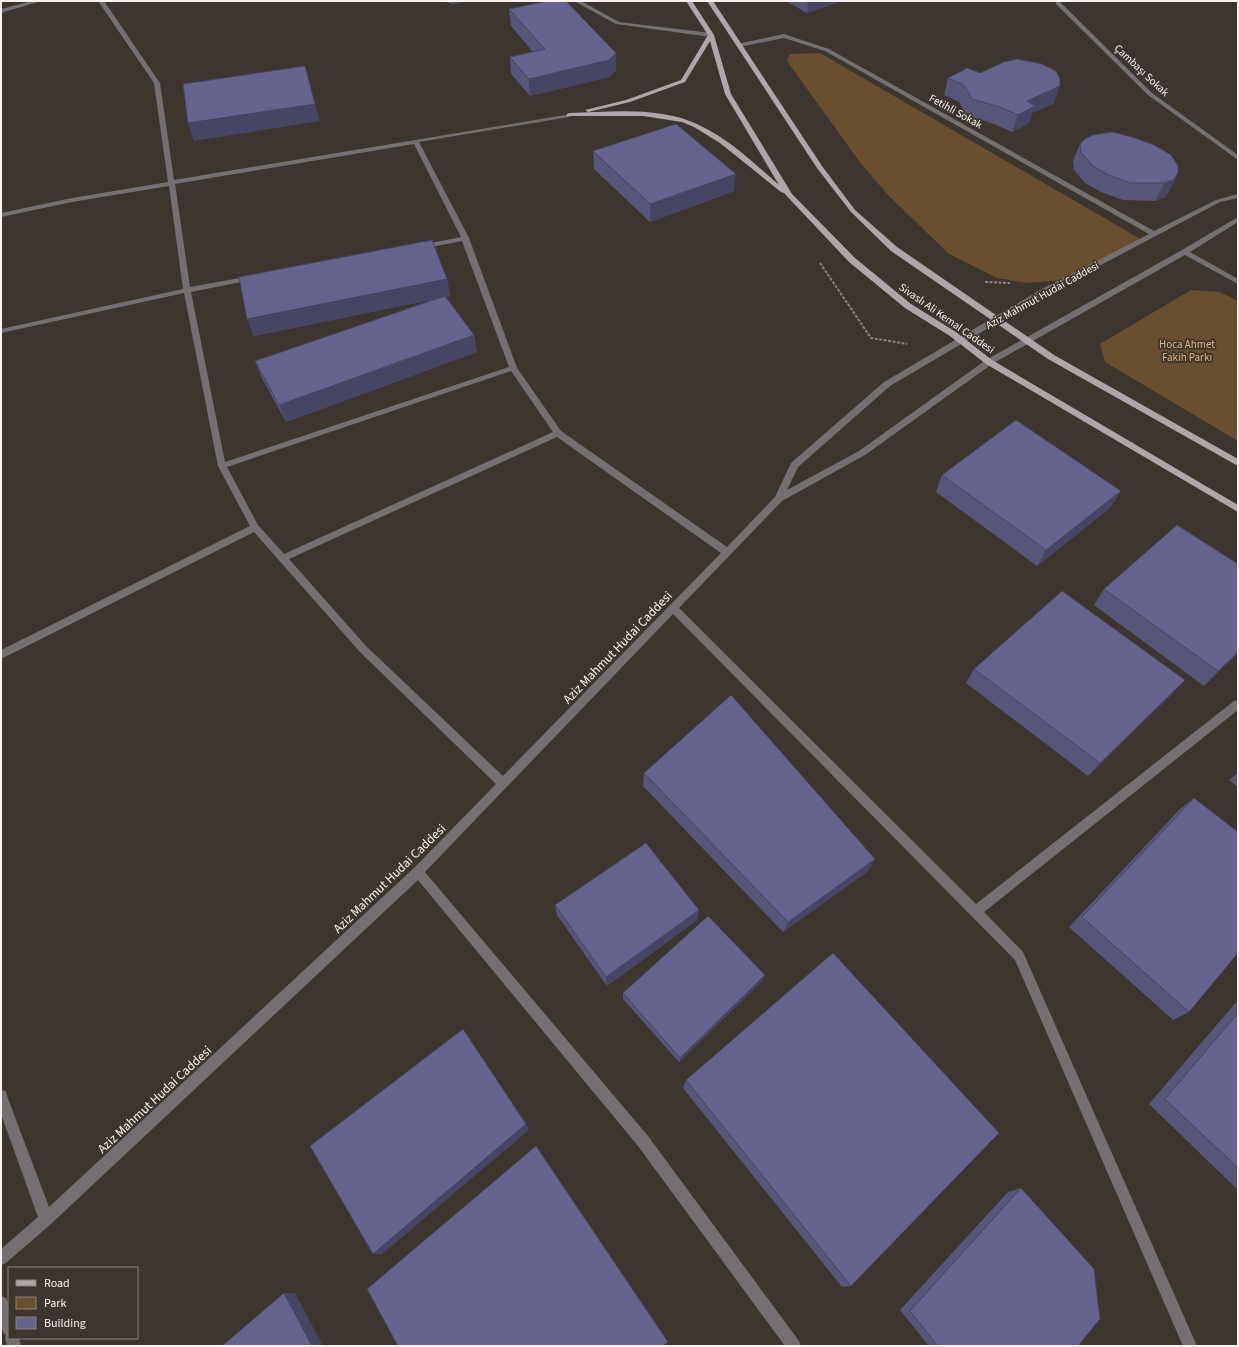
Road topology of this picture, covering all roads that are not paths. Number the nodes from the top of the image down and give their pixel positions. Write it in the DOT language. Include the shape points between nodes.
graph roads {
  1 [pos="38,1"];
  2 [pos="101,1"];
  3 [pos="577,1"];
  4 [pos="689,1"];
  5 [pos="710,1"];
  6 [pos="1058,3"];
  7 [pos="1,11"];
  8 [pos="711,35"];
  9 [pos="739,45"];
  10 [pos="568,115"];
  11 [pos="416,142"];
  12 [pos="1238,158"];
  13 [pos="172,184"];
  14 [pos="789,195"];
  15 [pos="1238,196"];
  16 [pos="1,215"];
  17 [pos="1238,220"];
  18 [pos="1154,234"];
  19 [pos="465,238"];
  20 [pos="411,248"];
  21 [pos="1185,252"];
  22 [pos="257,277"];
  23 [pos="1238,282"];
  24 [pos="187,290"];
  25 [pos="997,320"];
  26 [pos="1,331"];
  27 [pos="962,340"];
  28 [pos="1027,341"];
  29 [pos="990,362"];
  30 [pos="513,368"];
  31 [pos="558,433"];
  32 [pos="1238,463"];
  33 [pos="222,466"];
  34 [pos="779,499"];
  35 [pos="1238,510"];
  36 [pos="255,527"];
  37 [pos="728,553"];
  38 [pos="283,558"];
  39 [pos="674,609"];
  40 [pos="1,655"];
  41 [pos="1238,704"];
  42 [pos="503,783"];
  43 [pos="418,872"];
  44 [pos="976,911"];
  45 [pos="1,1096"];
  46 [pos="46,1219"];
  47 [pos="1,1258"];
  48 [pos="1,1303"];
  49 [pos="8,1326"];
  50 [pos="794,1346"];
  51 [pos="1190,1346"];
  1 -- 7 [label="street"];
  2 -- 13 [label="street" via="157,83"];
  3 -- 8 [label="street" via="618,23"];
  4 -- 8 [label="main road, Sivaslı Ali Kemal Caddesi"];
  5 -- 9 [label="main road, Sivaslı Ali Kemal Caddesi"];
  6 -- 12 [label="street, Çambaşı Sokak" via="1150,94"];
  8 -- 10 [label="main road" via="683,81 628,101"];
  8 -- 14 [label="main road, Sivaslı Ali Kemal Caddesi" via="728,94"];
  9 -- 18 [label="street, Fetihli Sokak" via="784,36 827,50"];
  9 -- 25 [label="main road, Sivaslı Ali Kemal Caddesi" via="819,167 852,211 894,249"];
  10 -- 11 [label="street"];
  10 -- 14 [label="main road" via="665,116 685,121 716,137"];
  11 -- 13 [label="street"];
  11 -- 19 [label="street"];
  13 -- 16 [label="street" via="72,200"];
  13 -- 24 [label="street"];
  14 -- 27 [label="main road, Sivaslı Ali Kemal Caddesi" via="852,260 908,306"];
  15 -- 18 [label="street, Aziz Mahmut Hudai Caddesi" via="1218,201"];
  17 -- 21 [label="street, Aziz Mahmut Hudai Caddesi"];
  18 -- 25 [label="street, Aziz Mahmut Hudai Caddesi"];
  19 -- 20 [label="street"];
  19 -- 30 [label="street"];
  21 -- 23 [label="street"];
  21 -- 28 [label="street, Aziz Mahmut Hudai Caddesi"];
  22 -- 24 [label="street"];
  24 -- 26 [label="street"];
  24 -- 33 [label="street"];
  25 -- 27 [label="street, Aziz Mahmut Hudai Caddesi"];
  25 -- 28 [label="main road, Sivaslı Ali Kemal Caddesi"];
  27 -- 29 [label="main road, Sivaslı Ali Kemal Caddesi"];
  27 -- 34 [label="street, Aziz Mahmut Hudai Caddesi" via="887,384 875,394 794,465"];
  28 -- 29 [label="street, Aziz Mahmut Hudai Caddesi"];
  28 -- 32 [label="main road, Sivaslı Ali Kemal Caddesi" via="1050,357"];
  29 -- 34 [label="street, Aziz Mahmut Hudai Caddesi" via="862,453"];
  29 -- 35 [label="main road, Sivaslı Ali Kemal Caddesi"];
  30 -- 31 [label="street"];
  30 -- 33 [label="street"];
  31 -- 37 [label="street"];
  31 -- 38 [label="street"];
  33 -- 36 [label="street"];
  34 -- 37 [label="street, Aziz Mahmut Hudai Caddesi"];
  36 -- 38 [label="street"];
  36 -- 40 [label="street"];
  37 -- 39 [label="street, Aziz Mahmut Hudai Caddesi"];
  38 -- 42 [label="street" via="363,649"];
  39 -- 42 [label="street, Aziz Mahmut Hudai Caddesi"];
  39 -- 44 [label="street"];
  41 -- 44 [label="street"];
  42 -- 43 [label="street, Aziz Mahmut Hudai Caddesi"];
  43 -- 46 [label="street, Aziz Mahmut Hudai Caddesi"];
  43 -- 50 [label="street" via="644,1141"];
  44 -- 51 [label="street" via="1019,956"];
  45 -- 46 [label="street"];
  46 -- 47 [label="street, Aziz Mahmut Hudai Caddesi"];
  48 -- 49 [label="street"];
}
